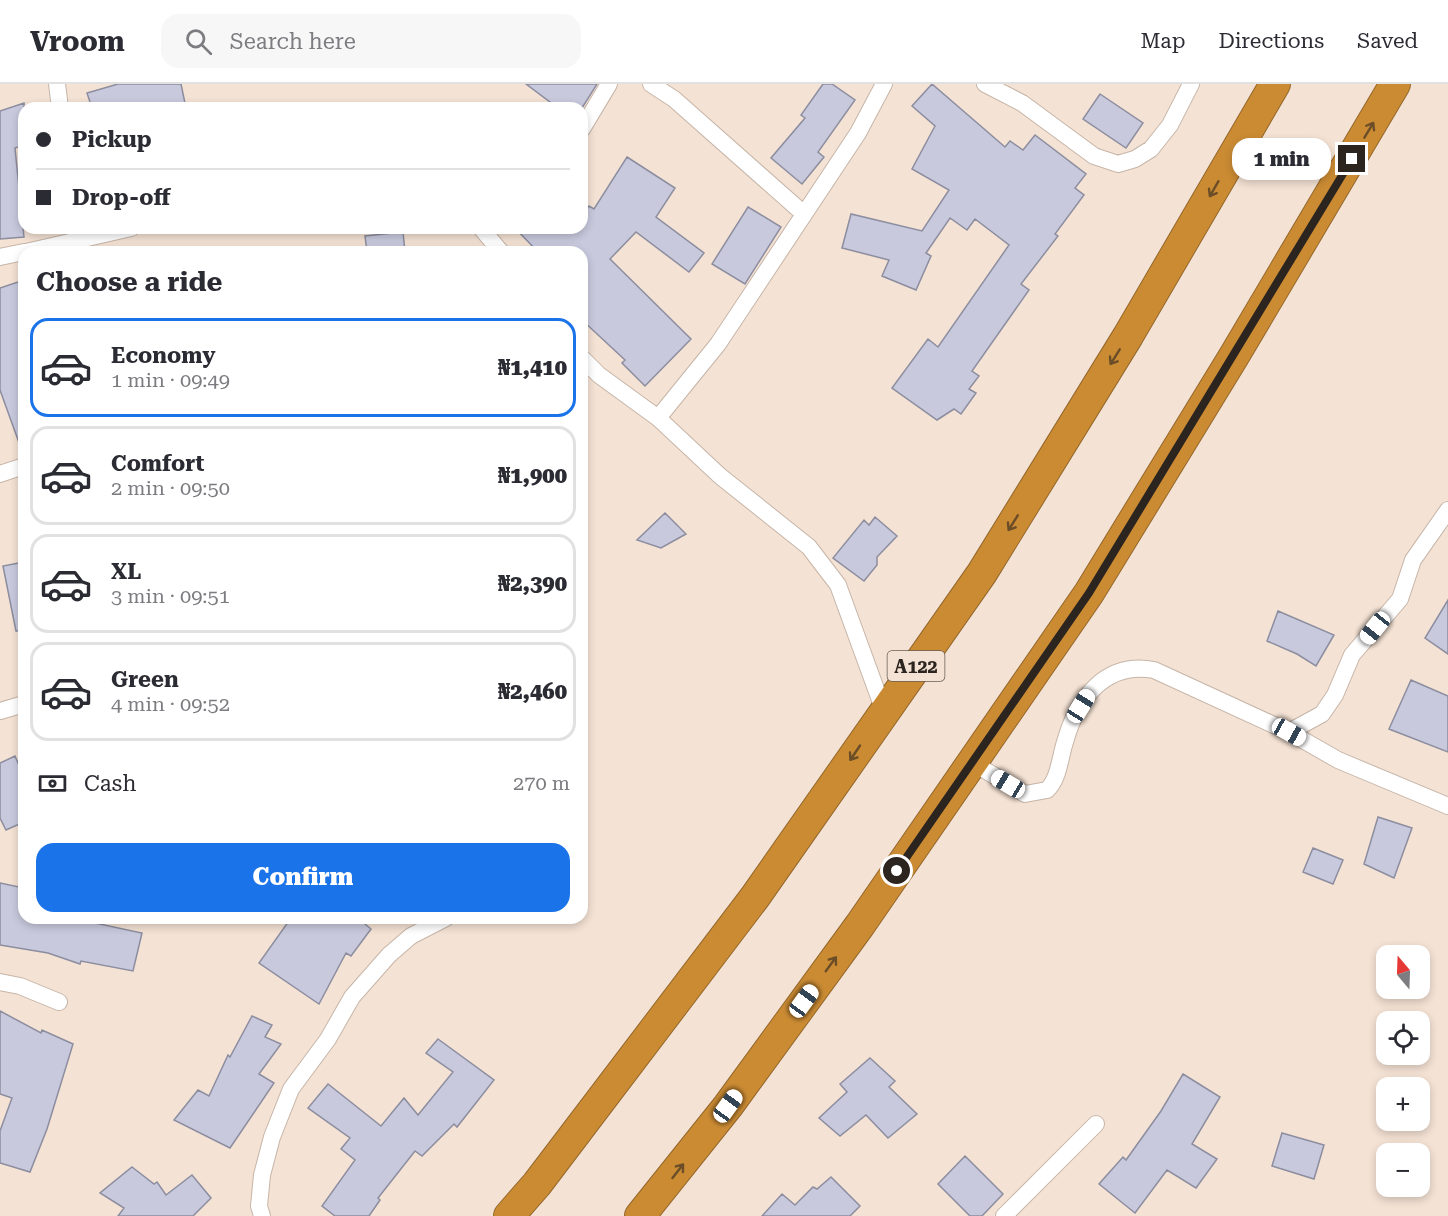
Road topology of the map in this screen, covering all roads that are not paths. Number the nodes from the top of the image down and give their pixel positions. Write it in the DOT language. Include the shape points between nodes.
graph roads {
  1 [pos="57,84"];
  2 [pos="609,84"];
  3 [pos="651,84"];
  4 [pos="885,84"];
  5 [pos="985,84"];
  6 [pos="1191,84"];
  7 [pos="1275,84"];
  8 [pos="1395,84"];
  9 [pos="59,102"];
  10 [pos="588,119"];
  11 [pos="804,214"];
  12 [pos="80,234"];
  13 [pos="486,234"];
  14 [pos="43,246"];
  15 [pos="496,246"];
  16 [pos="18,253"];
  17 [pos="0,257"];
  18 [pos="588,364"];
  19 [pos="658,418"];
  20 [pos="18,467"];
  21 [pos="0,474"];
  22 [pos="1448,510"];
  23 [pos="18,706"];
  24 [pos="0,711"];
  25 [pos="884,711"];
  26 [pos="1289,732"];
  27 [pos="973,763"];
  28 [pos="1448,806"];
  29 [pos="434,924"];
  30 [pos="0,982"];
  31 [pos="59,1002"];
  32 [pos="1096,1124"];
  33 [pos="262,1216"];
  34 [pos="509,1216"];
  35 [pos="640,1216"];
  36 [pos="1004,1216"];
  1 -- 9 [label="street"];
  2 -- 10 [label="street"];
  3 -- 11 [label="street" via="674,99"];
  4 -- 11 [label="street"];
  5 -- 6 [label="street" via="1022,103 1094,156 1118,164 1151,149 1170,125"];
  7 -- 25 [label="highway, A122, one-way" via="1128,336 982,573"];
  27 -- 8 [label="highway, one-way" via="1089,593"];
  11 -- 19 [label="street" via="718,344"];
  12 -- 14 [label="street"];
  13 -- 15 [label="street"];
  16 -- 17 [label="street"];
  18 -- 19 [label="street"];
  19 -- 25 [label="street" via="720,476 809,547 825,566 838,585"];
  20 -- 21 [label="street"];
  22 -- 26 [label="street" via="1413,560 1400,599 1352,655 1322,714"];
  23 -- 24 [label="street"];
  25 -- 34 [label="highway, A122, one-way" via="748,906"];
  26 -- 27 [label="street" via="1154,670 1125,669 1101,680 1089,694 1074,719 1047,790 1025,794"];
  26 -- 28 [label="street" via="1338,760"];
  35 -- 27 [label="highway, one-way" via="728,1106"];
  29 -- 33 [label="street" via="411,936 389,955 352,997 328,1039 291,1089 262,1175"];
  30 -- 31 [label="street"];
  32 -- 36 [label="street"];
}
